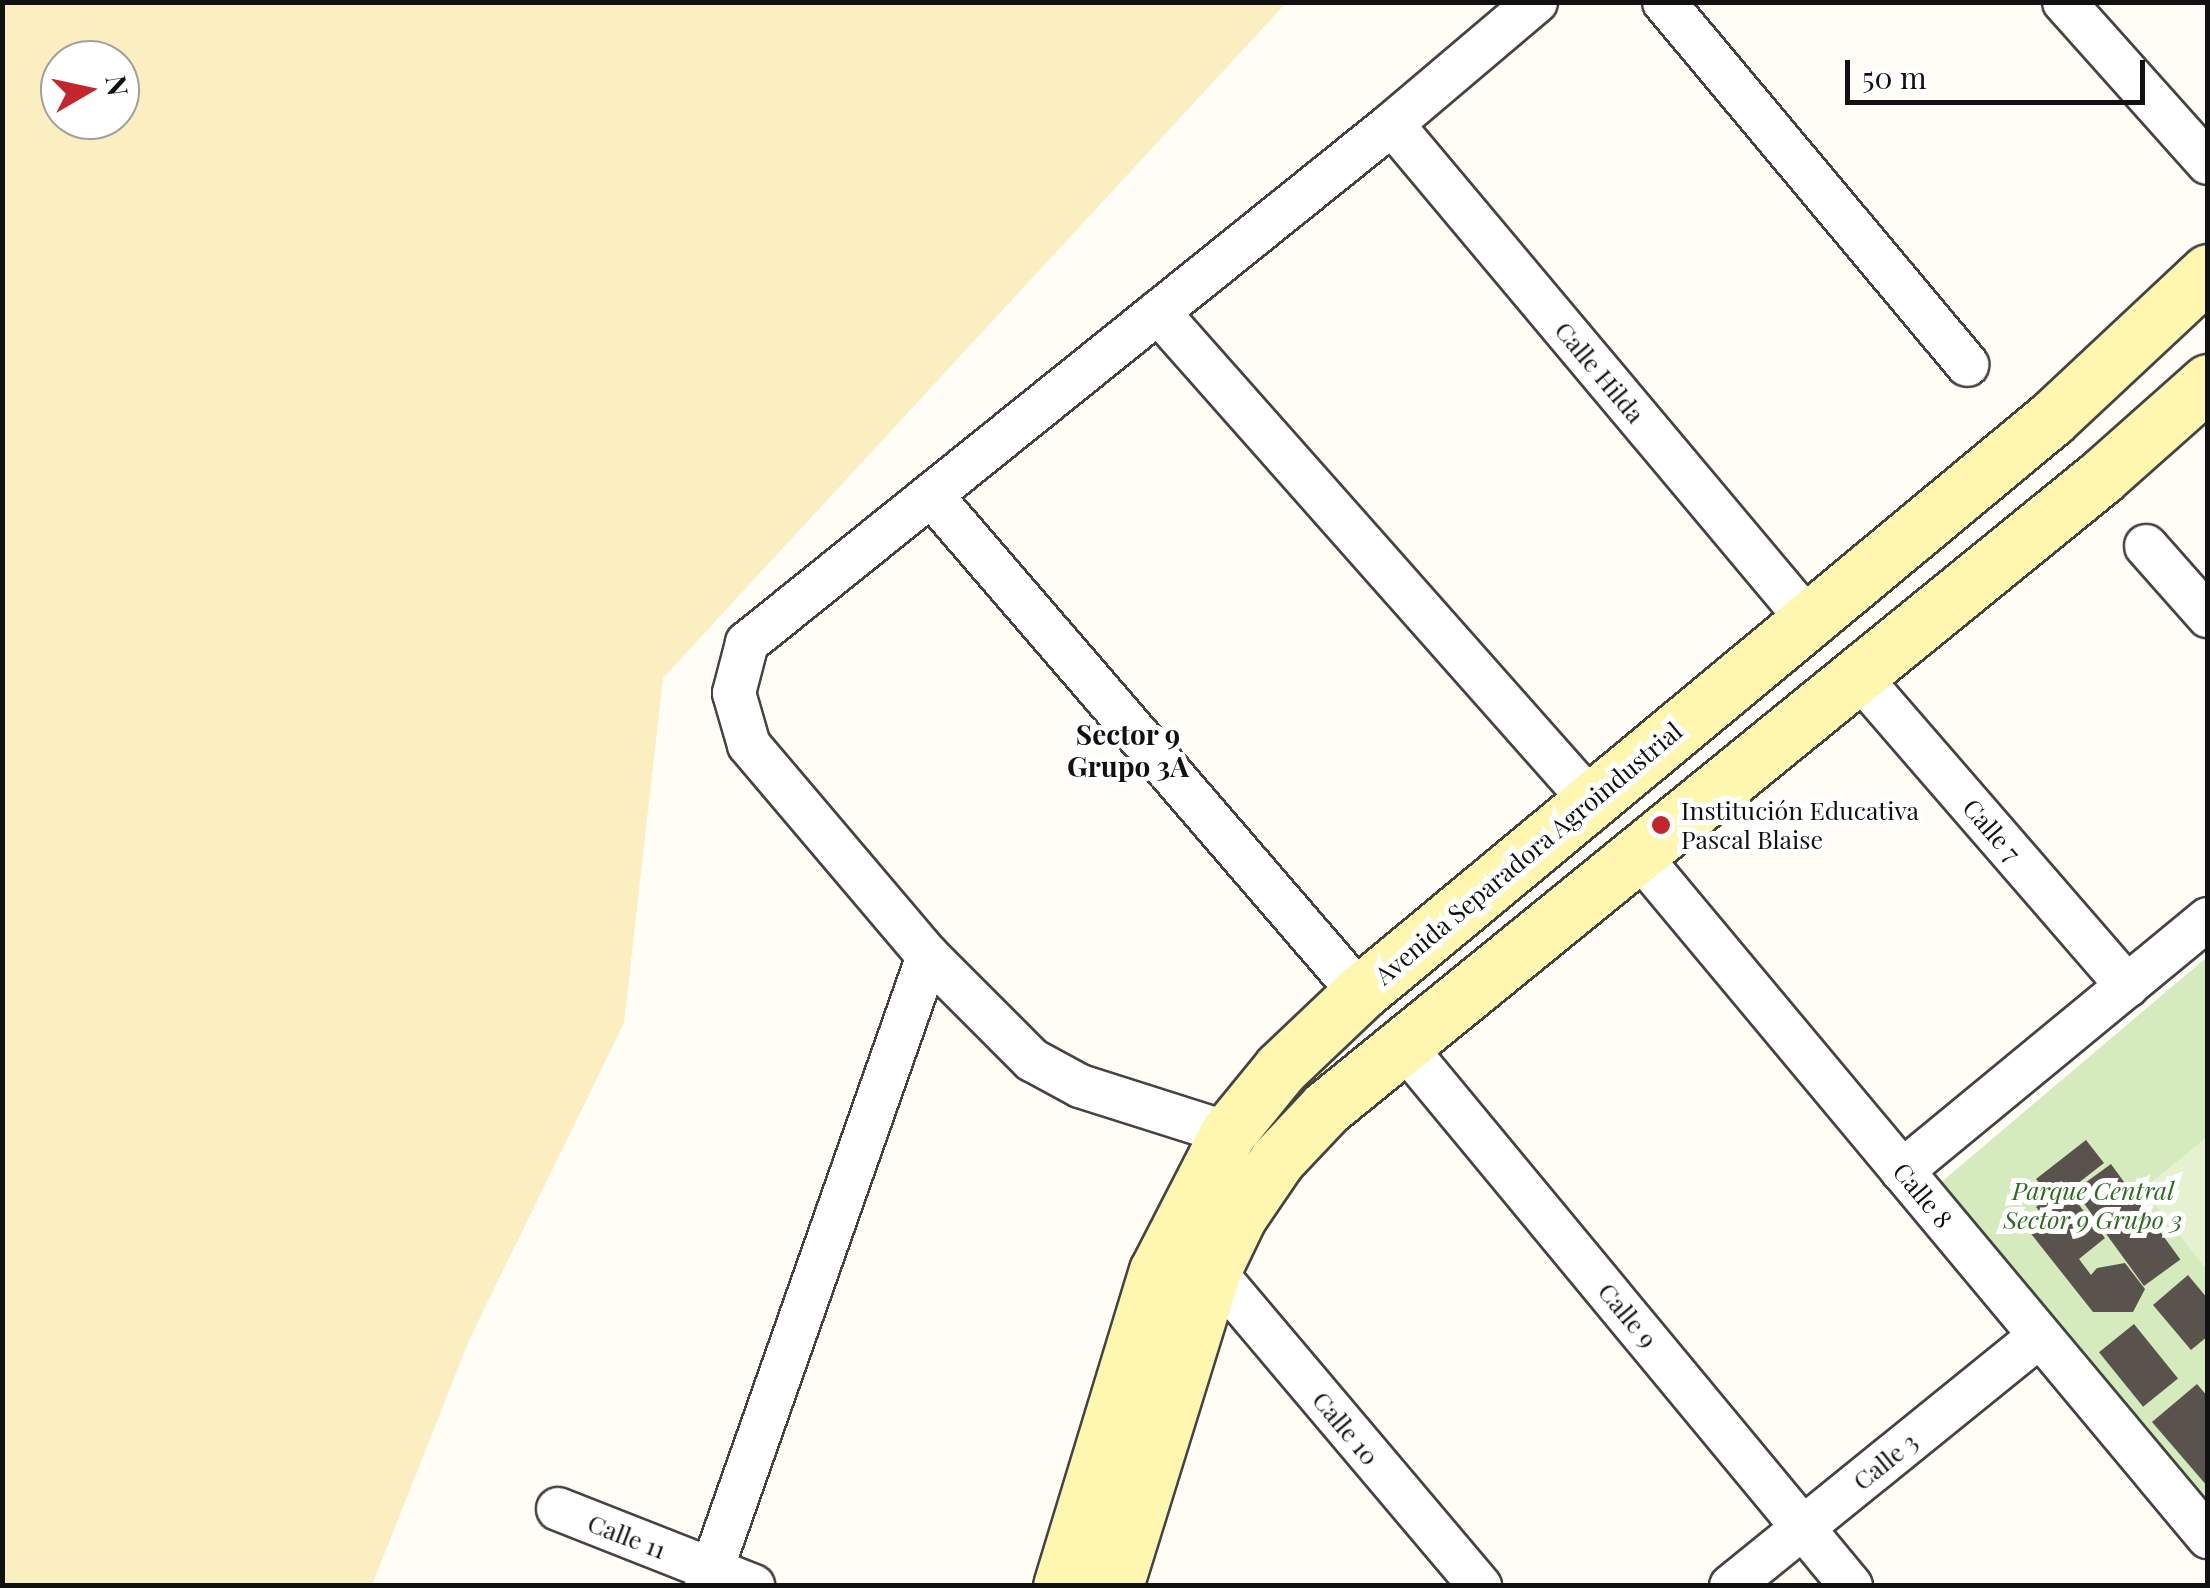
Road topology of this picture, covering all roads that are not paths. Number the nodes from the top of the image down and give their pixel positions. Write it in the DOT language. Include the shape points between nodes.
graph roads {
  1 [pos="1536,2"];
  2 [pos="1664,2"];
  3 [pos="2064,2"];
  4 [pos="1392,124"];
  5 [pos="2208,163"];
  6 [pos="2208,272"];
  7 [pos="1158,312"];
  8 [pos="1967,366"];
  9 [pos="2208,382"];
  10 [pos="931,495"];
  11 [pos="2146,546"];
  12 [pos="2208,616"];
  13 [pos="1808,620"];
  14 [pos="1857,674"];
  15 [pos="1591,801"];
  16 [pos="1638,854"];
  17 [pos="2208,919"];
  18 [pos="928,956"];
  19 [pos="2127,986"];
  20 [pos="1360,993"];
  21 [pos="1404,1046"];
  22 [pos="1228,1132"];
  23 [pos="1902,1171"];
  24 [pos="1212,1270"];
  25 [pos="2040,1336"];
  26 [pos="558,1509"];
  27 [pos="1803,1527"];
  28 [pos="2208,1537"];
  29 [pos="709,1578"];
  30 [pos="753,1586"];
  31 [pos="1061,1586"];
  32 [pos="1115,1586"];
  33 [pos="1480,1586"];
  34 [pos="1731,1586"];
  35 [pos="1851,1586"];
  1 -- 4 [label="street"];
  2 -- 8 [label="street"];
  3 -- 5 [label="street"];
  4 -- 7 [label="street"];
  4 -- 13 [label="street, Calle Hilda"];
  6 -- 13 [label="street, Avenida Separadora Agroindustrial" via="2051,419"];
  7 -- 10 [label="street"];
  7 -- 15 [label="street"];
  9 -- 14 [label="street"];
  10 -- 18 [label="street" via="747,643 734,693 748,744"];
  10 -- 20 [label="street"];
  11 -- 12 [label="street"];
  13 -- 15 [label="street, Avenida Separadora Agroindustrial"];
  14 -- 16 [label="street"];
  14 -- 19 [label="street, Calle 7"];
  15 -- 20 [label="street, Avenida Separadora Agroindustrial"];
  16 -- 21 [label="street"];
  16 -- 23 [label="street, Calle 8"];
  17 -- 19 [label="street"];
  18 -- 22 [label="street" via="1032,1060 1080,1086"];
  18 -- 29 [label="street"];
  19 -- 23 [label="street"];
  20 -- 22 [label="street, Avenida Separadora Agroindustrial" via="1281,1068"];
  21 -- 24 [label="street" via="1326,1108 1277,1160"];
  21 -- 27 [label="street, Calle 9"];
  22 -- 31 [label="street, Avenida Separadora Agroindustrial" via="1158,1271"];
  23 -- 25 [label="street, Calle 8"];
  24 -- 32 [label="street"];
  24 -- 33 [label="street, Calle 10"];
  25 -- 27 [label="street, Calle 3"];
  25 -- 28 [label="street, Calle 8"];
  26 -- 29 [label="street, Calle 11"];
  27 -- 34 [label="street, Calle 3"];
  27 -- 35 [label="street, Calle 9"];
  29 -- 30 [label="street, Calle 11"];
}
